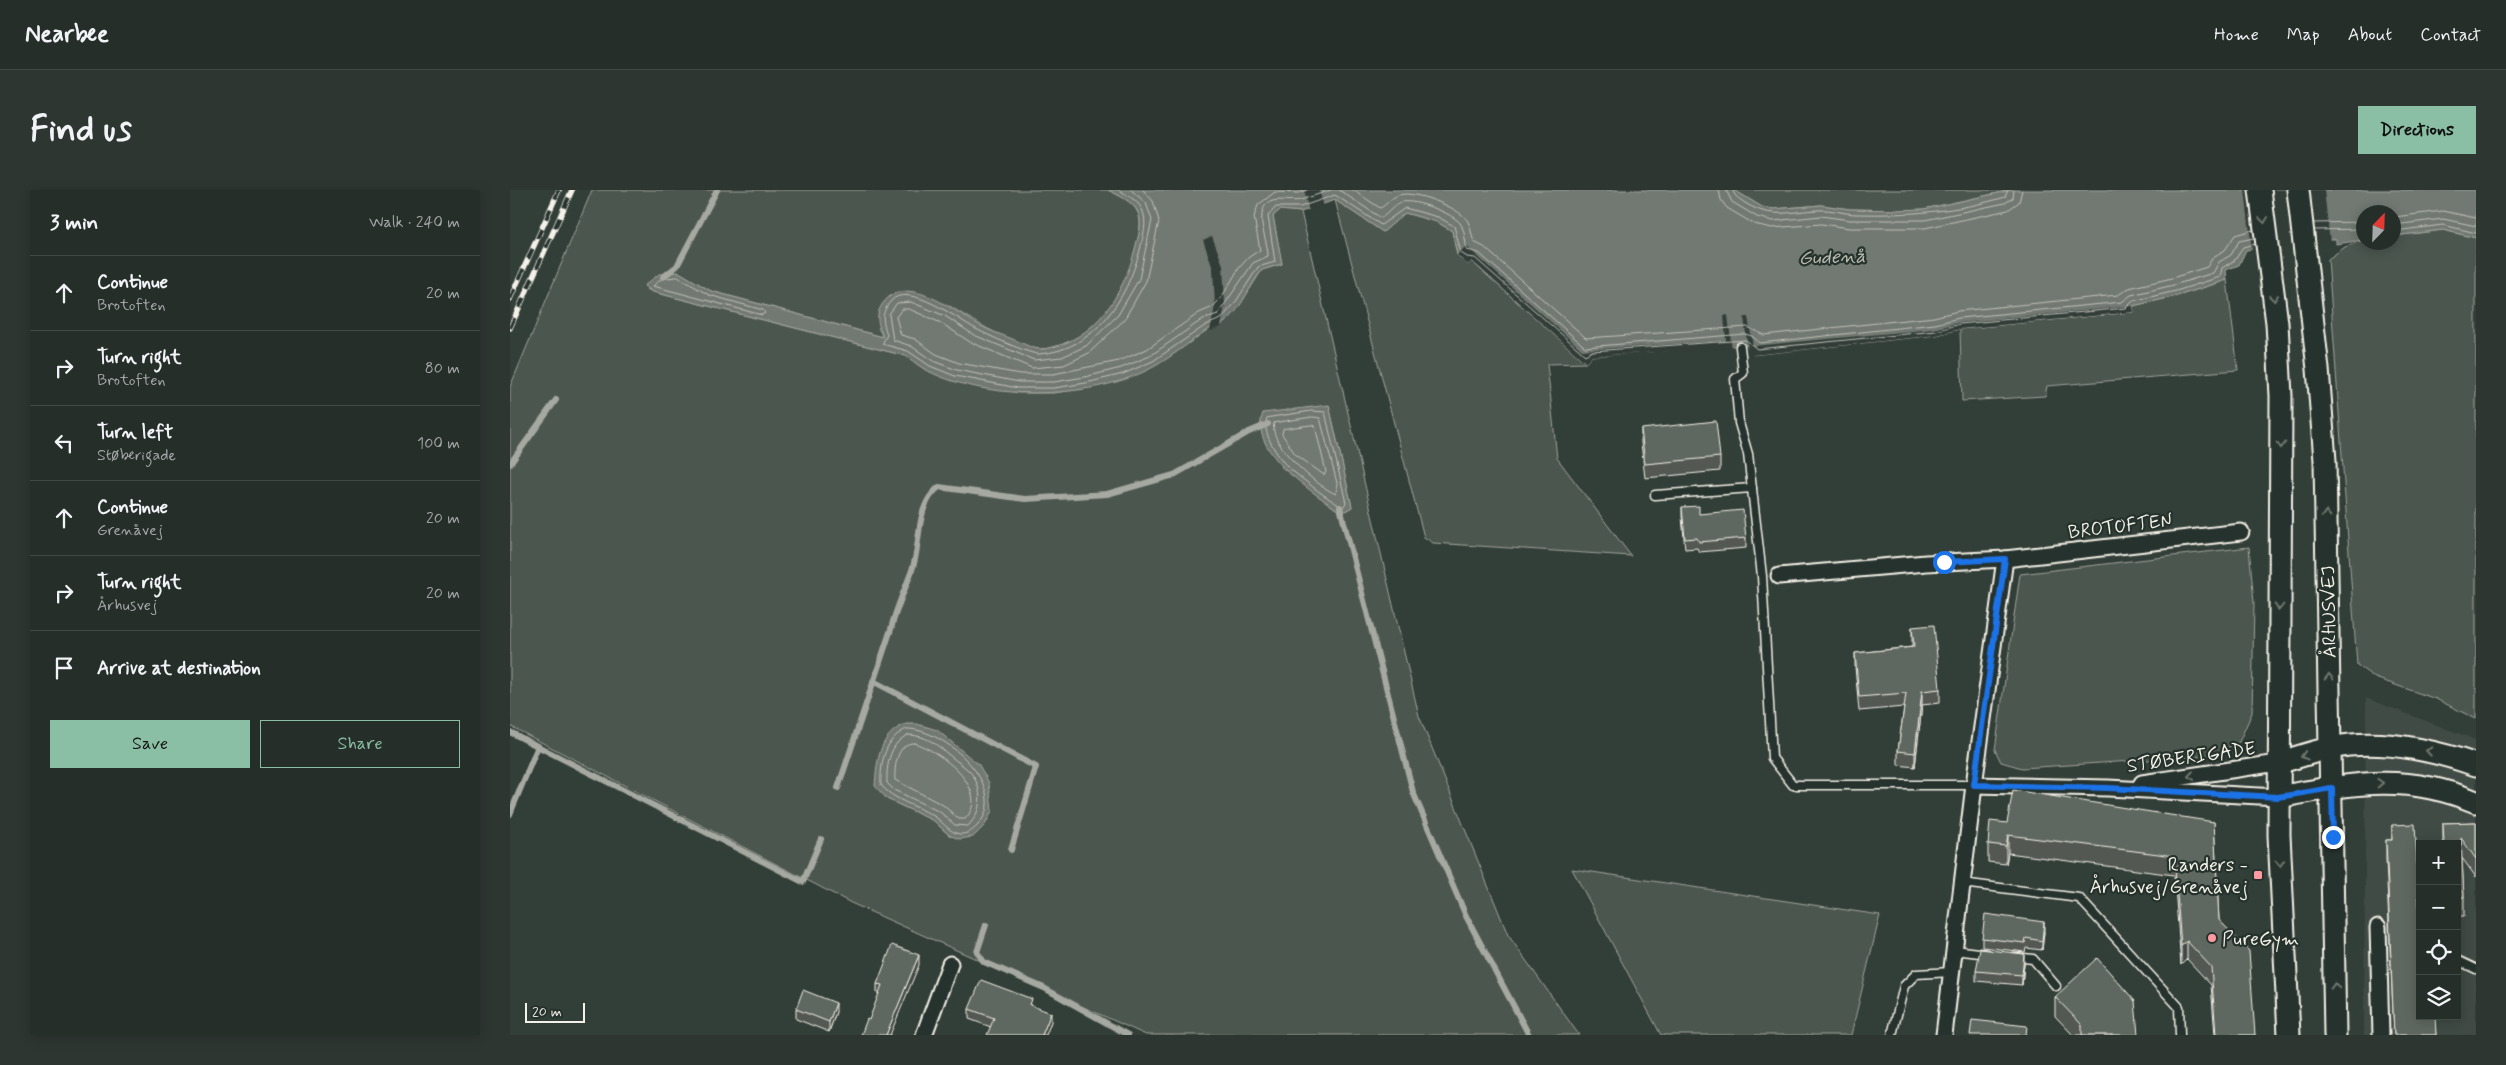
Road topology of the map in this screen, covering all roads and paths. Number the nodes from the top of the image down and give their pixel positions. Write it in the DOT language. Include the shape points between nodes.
graph roads {
  1 [pos="2260,190"];
  2 [pos="2298,190"];
  3 [pos="1740,347"];
  4 [pos="1752,488"];
  5 [pos="1655,495"];
  6 [pos="2241,532"];
  7 [pos="2005,559"];
  8 [pos="1779,576"];
  9 [pos="2330,748"];
  10 [pos="2278,763"];
  11 [pos="2476,765"];
  12 [pos="1974,785"];
  13 [pos="2108,788"];
  14 [pos="2332,788"];
  15 [pos="2278,797"];
  16 [pos="2476,802"];
  17 [pos="1962,883"];
  18 [pos="2378,927"];
  19 [pos="1955,950"];
  20 [pos="1994,955"];
  21 [pos="2003,956"];
  22 [pos="2461,962"];
  23 [pos="950,964"];
  24 [pos="2476,968"];
  25 [pos="1952,972"];
  26 [pos="2056,986"];
  27 [pos="924,1035"];
  28 [pos="1892,1035"];
  29 [pos="1944,1035"];
  30 [pos="2180,1035"];
  31 [pos="2289,1035"];
  32 [pos="2335,1035"];
  33 [pos="2381,1035"];
  1 -- 10 [label="main road, one-way" via="2277,323 2281,396"];
  9 -- 2 [label="main road, ÅRHUSVEJ, one-way" via="2324,461"];
  3 -- 4 [label="lane" via="1743,373 1735,380 1739,423 1748,454"];
  4 -- 5 [label="lane"];
  4 -- 12 [label="lane" via="1765,603 1772,758 1793,785"];
  6 -- 7 [label="street, BROTOFTEN"];
  7 -- 8 [label="street, BROTOFTEN"];
  7 -- 12 [label="street"];
  9 -- 10 [label="main road, one-way"];
  11 -- 9 [label="main road, one-way" via="2443,754 2381,744"];
  9 -- 14 [label="main road, ÅRHUSVEJ"];
  10 -- 13 [label="street, STØBERIGADE, one-way"];
  10 -- 15 [label="main road"];
  12 -- 13 [label="street, STØBERIGADE"];
  12 -- 17 [label="street"];
  13 -- 15 [label="street, STØBERIGADE"];
  14 -- 15 [label="main road"];
  14 -- 16 [label="main road, one-way" via="2382,782 2403,784 2450,791"];
  32 -- 14 [label="main road, ÅRHUSVEJ, one-way"];
  15 -- 31 [label="main road, one-way"];
  17 -- 19 [label="street"];
  17 -- 30 [label="lane" via="2079,898 2179,1007"];
  18 -- 33 [label="street" via="2384,957"];
  19 -- 20 [label="lane"];
  19 -- 25 [label="street"];
  21 -- 26 [label="lane" via="2032,959"];
  22 -- 24 [label="lane"];
  23 -- 27 [label="street"];
  25 -- 28 [label="lane" via="1916,974 1904,986"];
  25 -- 29 [label="street"];
}
